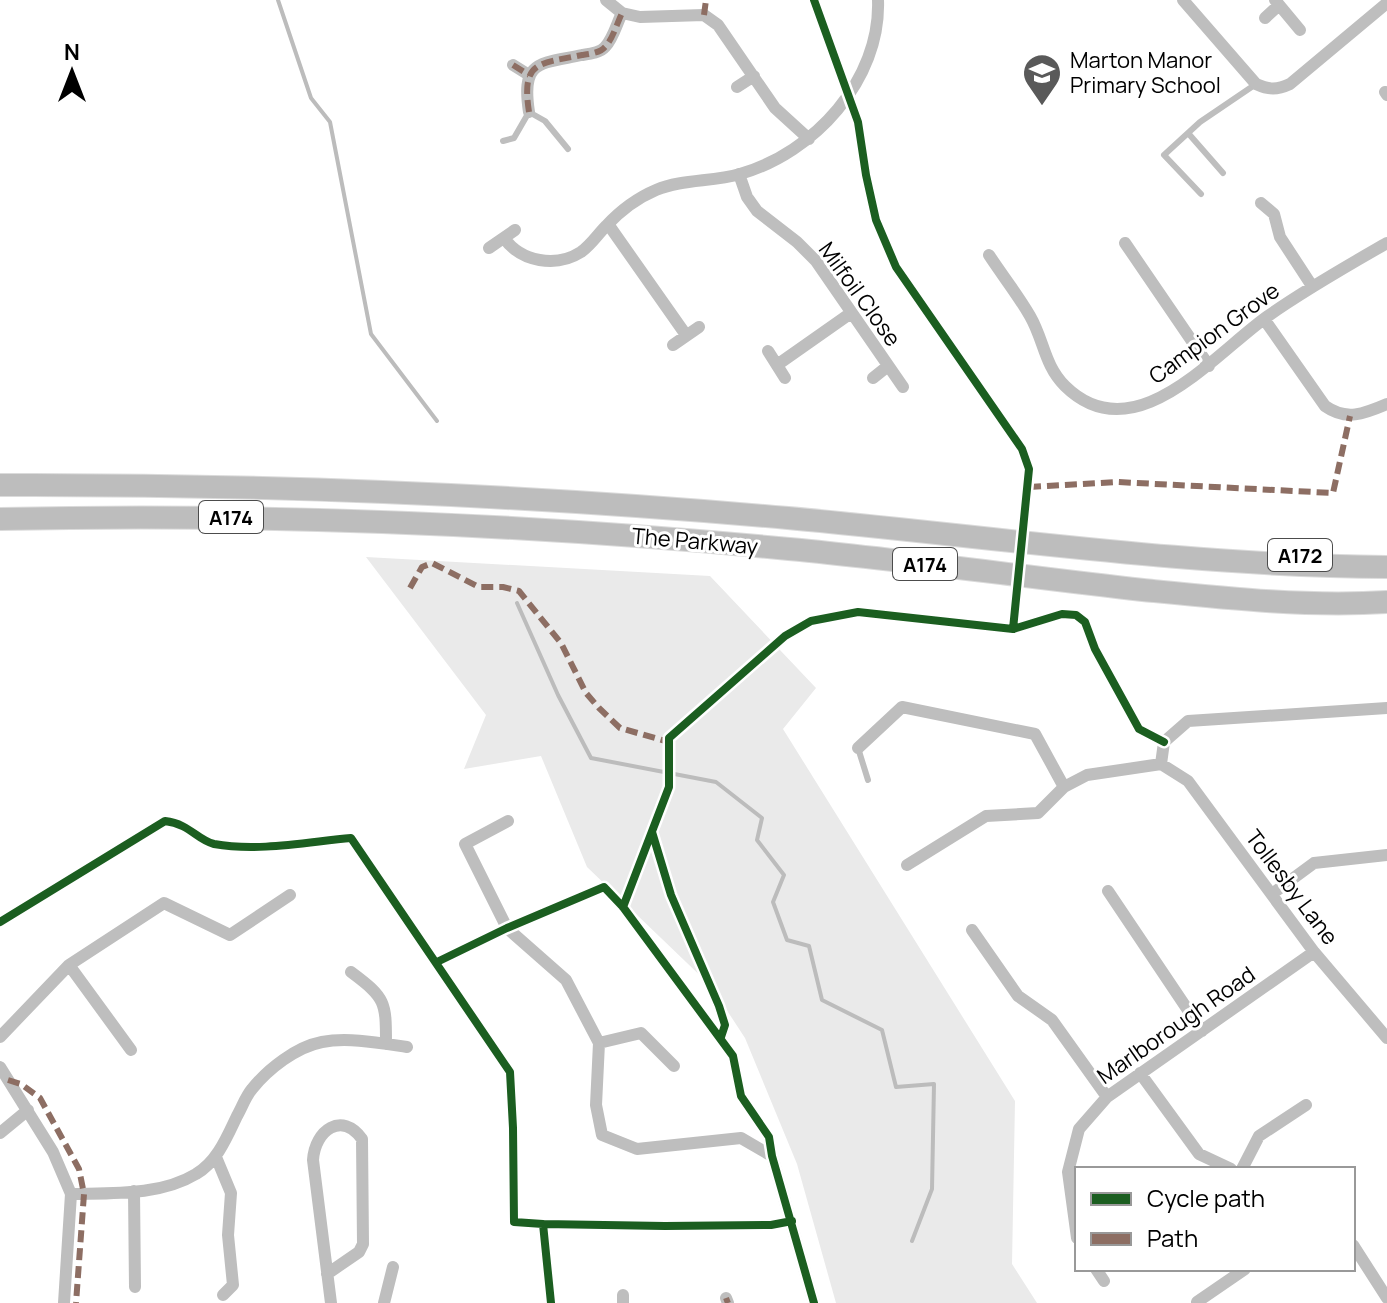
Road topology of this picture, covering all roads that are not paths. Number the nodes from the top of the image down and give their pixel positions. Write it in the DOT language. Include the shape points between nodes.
graph roads {
  1 [pos="606,0"];
  2 [pos="706,0"];
  3 [pos="878,0"];
  4 [pos="1183,0"];
  5 [pos="1277,2"];
  6 [pos="1387,3"];
  7 [pos="622,13"];
  8 [pos="704,15"];
  9 [pos="1265,18"];
  10 [pos="1300,30"];
  11 [pos="513,65"];
  12 [pos="529,75"];
  13 [pos="754,76"];
  14 [pos="1256,84"];
  15 [pos="737,87"];
  16 [pos="529,112"];
  17 [pos="1188,133"];
  18 [pos="809,139"];
  19 [pos="503,141"];
  20 [pos="568,149"];
  21 [pos="1223,173"];
  22 [pos="739,174"];
  23 [pos="1201,194"];
  24 [pos="1261,203"];
  25 [pos="608,224"];
  26 [pos="515,230"];
  27 [pos="504,238"];
  28 [pos="1125,243"];
  29 [pos="1387,243"];
  30 [pos="489,248"];
  31 [pos="989,255"];
  32 [pos="1312,286"];
  33 [pos="851,313"];
  34 [pos="1264,319"];
  35 [pos="699,327"];
  36 [pos="686,335"];
  37 [pos="673,345"];
  38 [pos="768,351"];
  39 [pos="777,365"];
  40 [pos="888,366"];
  41 [pos="1209,366"];
  42 [pos="785,378"];
  43 [pos="873,378"];
  44 [pos="903,387"];
  45 [pos="1387,404"];
  46 [pos="0,485"];
  47 [pos="0,519"];
  48 [pos="1387,553"];
  49 [pos="1214,558"];
  50 [pos="1387,567"];
  51 [pos="1387,602"];
  52 [pos="1387,708"];
  53 [pos="858,748"];
  54 [pos="1161,764"];
  55 [pos="868,780"];
  56 [pos="1064,787"];
  57 [pos="508,821"];
  58 [pos="1387,855"];
  59 [pos="907,865"];
  60 [pos="1108,891"];
  61 [pos="1272,894"];
  62 [pos="290,895"];
  63 [pos="972,930"];
  64 [pos="1314,952"];
  65 [pos="69,965"];
  66 [pos="351,972"];
  67 [pos="1202,1031"];
  68 [pos="0,1037"];
  69 [pos="1387,1038"];
  70 [pos="599,1043"];
  71 [pos="386,1044"];
  72 [pos="407,1047"];
  73 [pos="131,1050"];
  74 [pos="674,1066"];
  75 [pos="0,1067"];
  76 [pos="1140,1073"];
  77 [pos="1107,1097"];
  78 [pos="1306,1105"];
  79 [pos="28,1110"];
  80 [pos="0,1133"];
  81 [pos="216,1157"];
  82 [pos="1227,1167"];
  83 [pos="1243,1167"];
  84 [pos="134,1191"];
  85 [pos="71,1194"];
  86 [pos="1075,1223"];
  87 [pos="1355,1248"];
  88 [pos="393,1267"];
  89 [pos="1097,1271"];
  90 [pos="1242,1271"];
  91 [pos="327,1274"];
  92 [pos="1104,1281"];
  93 [pos="135,1287"];
  94 [pos="223,1295"];
  95 [pos="1387,1298"];
  96 [pos="1197,1302"];
  97 [pos="64,1303"];
  98 [pos="331,1303"];
  99 [pos="384,1303"];
  100 [pos="814,1303"];
  1 -- 7 [label="street"];
  2 -- 8 [label="street"];
  3 -- 18 [label="street" via="868,64"];
  4 -- 14 [label="street"];
  5 -- 9 [label="street"];
  5 -- 10 [label="street"];
  6 -- 14 [label="street" via="1290,84 1279,89"];
  7 -- 8 [label="street" via="658,18"];
  7 -- 12 [label="street" via="605,47 544,63"];
  8 -- 13 [label="street" via="718,25"];
  11 -- 12 [label="street"];
  12 -- 16 [label="street"];
  13 -- 15 [label="street"];
  13 -- 18 [label="street" via="775,108"];
  14 -- 17 [label="lane"];
  16 -- 19 [label="lane" via="514,138"];
  16 -- 20 [label="lane" via="545,121"];
  17 -- 21 [label="lane"];
  17 -- 23 [label="lane" via="1164,155"];
  18 -- 22 [label="street" via="768,164"];
  22 -- 25 [label="street" via="656,190"];
  22 -- 33 [label="street, Milfoil Close" via="757,211 816,261"];
  24 -- 32 [label="street" via="1274,214 1280,237"];
  25 -- 27 [label="street" via="579,253 554,260 530,258"];
  25 -- 36 [label="street"];
  26 -- 27 [label="street"];
  27 -- 30 [label="street"];
  28 -- 41 [label="street"];
  29 -- 32 [label="street, Campion Grove"];
  31 -- 41 [label="street, Campion Grove" via="1032,318 1046,360 1080,398 1104,407 1147,404"];
  32 -- 34 [label="street, Campion Grove"];
  33 -- 39 [label="street"];
  33 -- 40 [label="street, Milfoil Close"];
  34 -- 41 [label="street, Campion Grove"];
  34 -- 45 [label="street" via="1325,406 1350,416"];
  35 -- 36 [label="street"];
  36 -- 37 [label="street"];
  38 -- 39 [label="street"];
  39 -- 42 [label="street"];
  40 -- 43 [label="street, Milfoil Close"];
  40 -- 44 [label="street, Milfoil Close"];
  46 -- 49 [label="highway, The Parkway / A174" via="491,496"];
  47 -- 51 [label="highway, The Parkway / A174" via="164,516 463,524 790,549 1196,596"];
  48 -- 49 [label="highway, A172"];
  49 -- 50 [label="highway, The Parkway / A174"];
  52 -- 54 [label="street" via="1188,721 1164,742"];
  53 -- 55 [label="lane"];
  53 -- 56 [label="street" via="902,707 1035,734"];
  54 -- 56 [label="street" via="1087,775"];
  54 -- 61 [label="street, Tollesby Lane" via="1188,781"];
  56 -- 59 [label="street" via="1038,813 986,816"];
  57 -- 70 [label="street" via="465,844 507,928 566,980"];
  58 -- 61 [label="street" via="1314,863"];
  60 -- 67 [label="street"];
  61 -- 64 [label="street, Tollesby Lane"];
  62 -- 65 [label="street" via="230,935 164,903"];
  63 -- 77 [label="street" via="1018,996 1052,1020"];
  64 -- 67 [label="street, Marlborough Road"];
  64 -- 69 [label="street, Tollesby Lane"];
  65 -- 68 [label="street"];
  65 -- 73 [label="street"];
  66 -- 71 [label="street" via="386,1008"];
  67 -- 76 [label="street, Marlborough Road"];
  70 -- 74 [label="street" via="641,1033"];
  70 -- 100 [label="street" via="596,1105 602,1135 637,1149 741,1138 772,1156"];
  71 -- 72 [label="street"];
  71 -- 81 [label="street" via="325,1042 284,1060 252,1089"];
  75 -- 79 [label="street"];
  76 -- 77 [label="street, Marlborough Road"];
  76 -- 82 [label="street" via="1199,1154"];
  77 -- 86 [label="street, Marlborough Road" via="1079,1129 1068,1172"];
  78 -- 83 [label="street" via="1259,1136"];
  79 -- 80 [label="street"];
  79 -- 85 [label="street"];
  81 -- 84 [label="street" via="196,1174"];
  81 -- 94 [label="street" via="231,1193 233,1285"];
  84 -- 85 [label="street"];
  84 -- 93 [label="street"];
  85 -- 97 [label="street"];
  87 -- 95 [label="street"];
  88 -- 99 [label="street"];
  89 -- 92 [label="street"];
  90 -- 96 [label="street"];
  91 -- 91 [label="street" via="363,1244 362,1139 355,1130 340,1126 323,1132 314,1143"];
  91 -- 98 [label="street"];
}
